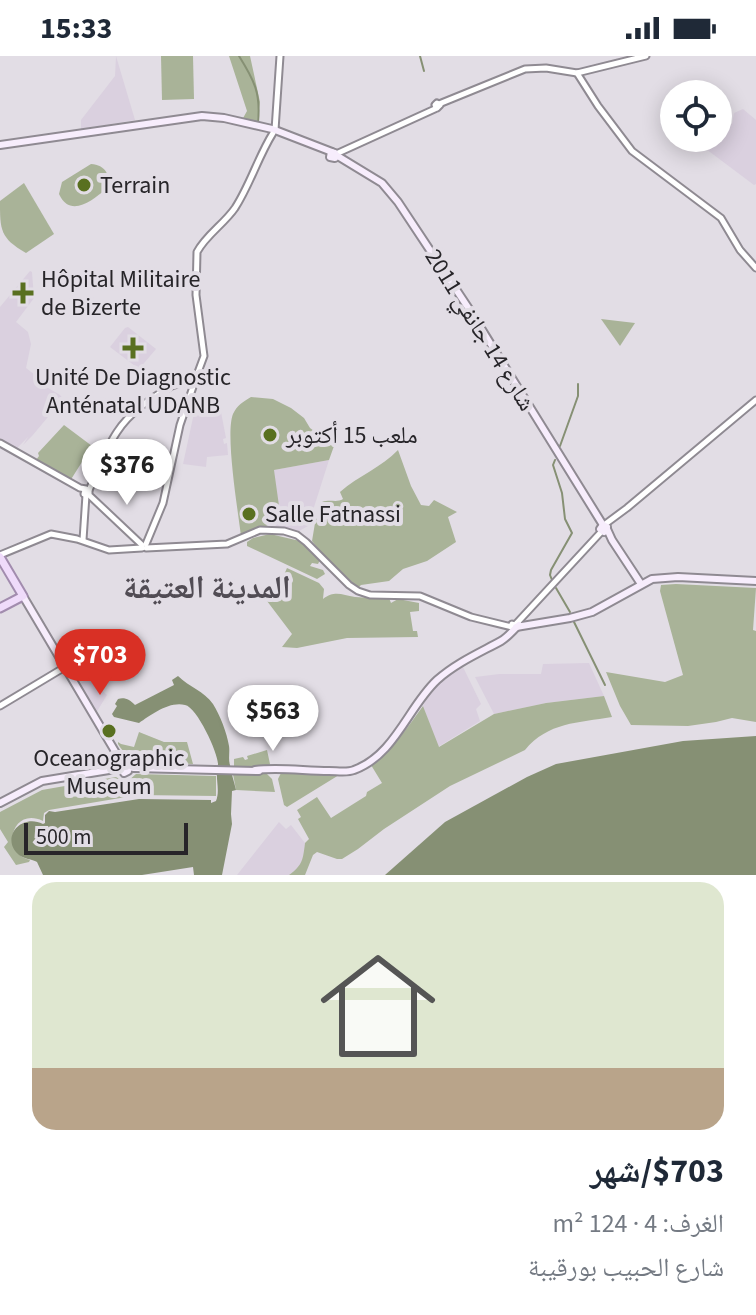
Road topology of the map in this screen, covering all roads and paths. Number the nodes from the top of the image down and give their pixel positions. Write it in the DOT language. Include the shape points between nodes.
graph roads {
  1 [pos="280,56"];
  2 [pos="646,56"];
  3 [pos="577,73"];
  4 [pos="273,130"];
  5 [pos="0,146"];
  6 [pos="334,155"];
  7 [pos="756,268"];
  8 [pos="195,379"];
  9 [pos="756,400"];
  10 [pos="0,443"];
  11 [pos="86,492"];
  12 [pos="603,528"];
  13 [pos="83,540"];
  14 [pos="146,546"];
  15 [pos="9,551"];
  16 [pos="1,561"];
  17 [pos="633,577"];
  18 [pos="652,579"];
  19 [pos="756,581"];
  20 [pos="638,586"];
  21 [pos="626,594"];
  22 [pos="23,596"];
  23 [pos="0,608"];
  24 [pos="518,624"];
  25 [pos="507,635"];
  26 [pos="65,667"];
  27 [pos="0,706"];
  28 [pos="125,769"];
  29 [pos="0,803"];
  1 -- 4 [label="street"];
  2 -- 3 [label="street"];
  3 -- 6 [label="street" via="525,69"];
  3 -- 7 [label="street" via="632,151 721,218"];
  4 -- 5 [label="main road, شارع 14 جانفي 2011" via="202,116"];
  4 -- 6 [label="main road, شارع 14 جانفي 2011"];
  4 -- 8 [label="street" via="241,197 197,255 204,351"];
  6 -- 12 [label="main road, شارع 14 جانفي 2011" via="382,183 398,202"];
  8 -- 11 [label="street" via="173,385 138,408 117,432"];
  8 -- 14 [label="street"];
  9 -- 12 [label="street"];
  10 -- 11 [label="street"];
  11 -- 13 [label="street"];
  11 -- 14 [label="street"];
  12 -- 17 [label="main road, شارع 14 جانفي 2011"];
  12 -- 24 [label="street"];
  13 -- 14 [label="street" via="109,550"];
  13 -- 15 [label="street" via="51,534"];
  14 -- 24 [label="street" via="227,544 260,530 284,531 306,542 358,591 423,597 491,622"];
  15 -- 16 [label="street"];
  15 -- 16 [label="street"];
  16 -- 22 [label="main road"];
  17 -- 18 [label="main road"];
  17 -- 20 [label="main road, شارع 14 جانفي 2011"];
  17 -- 21 [label="main road"];
  18 -- 19 [label="main road"];
  18 -- 20 [label="main road"];
  20 -- 21 [label="main road"];
  21 -- 24 [label="main road" via="586,614"];
  22 -- 23 [label="main road"];
  22 -- 26 [label="main road"];
  24 -- 25 [label="main road"];
  24 -- 25 [label="main road"];
  25 -- 28 [label="main road" via="439,678 390,743 350,771"];
  26 -- 27 [label="street"];
  26 -- 28 [label="main road"];
  28 -- 29 [label="main road" via="42,781"];
}
